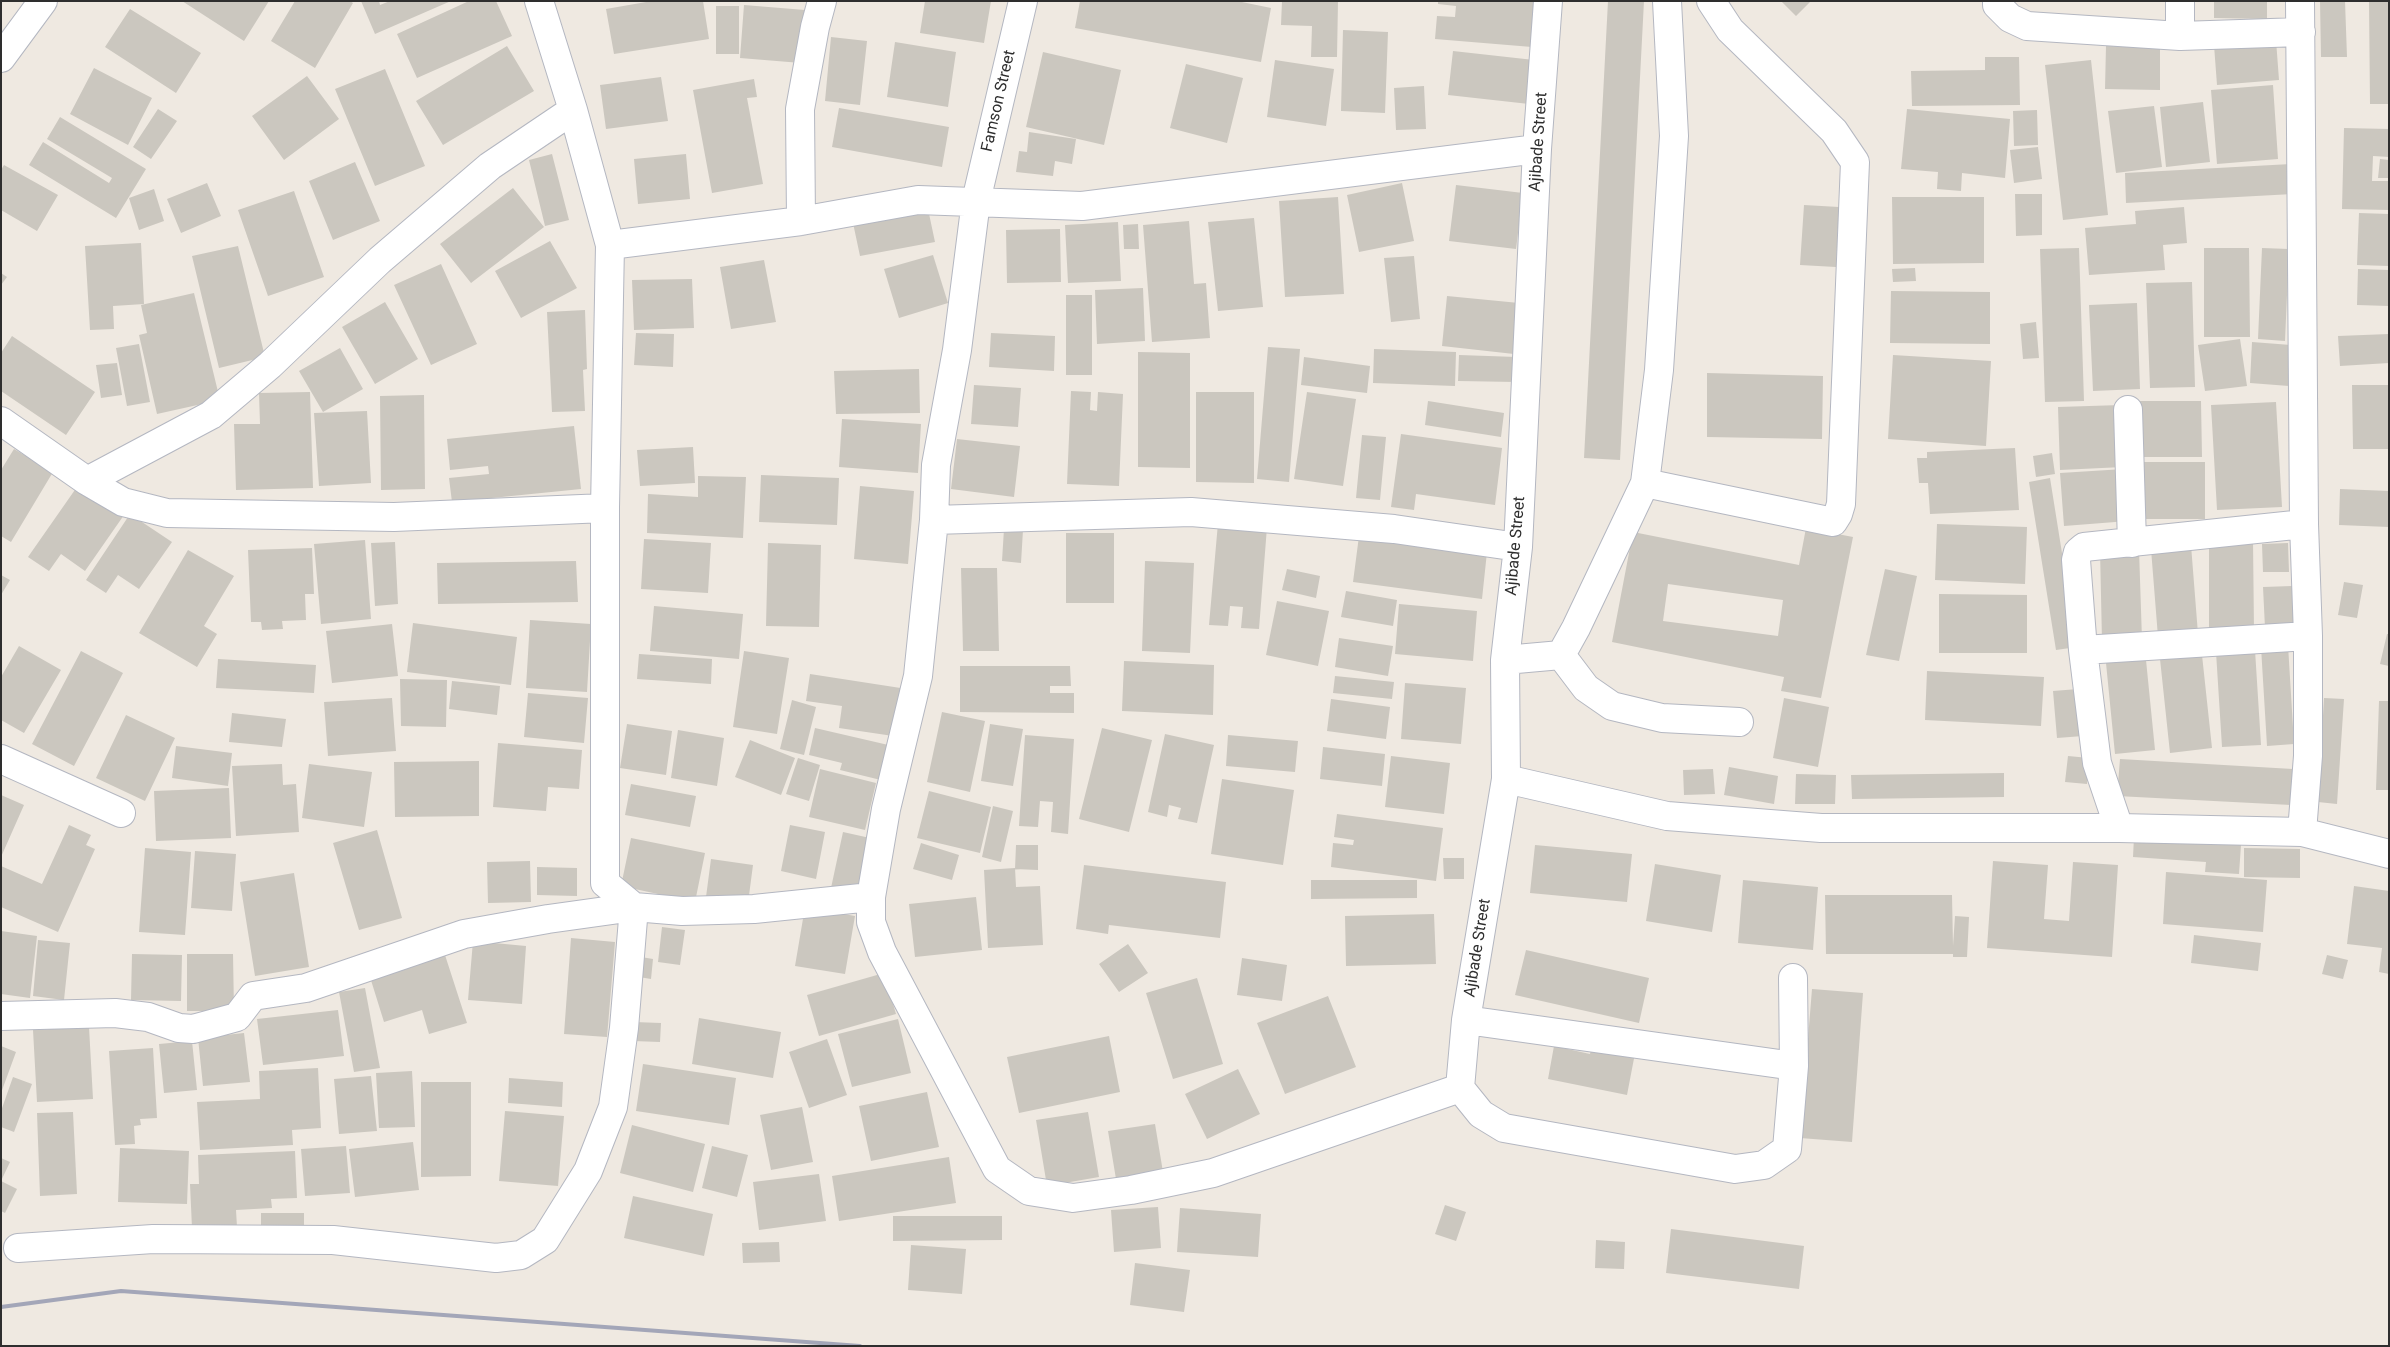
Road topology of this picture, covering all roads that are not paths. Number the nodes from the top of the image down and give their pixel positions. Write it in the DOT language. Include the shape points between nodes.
graph roads {
  1 [pos="43,1"];
  2 [pos="540,1"];
  3 [pos="822,1"];
  4 [pos="1023,1"];
  5 [pos="1548,1"];
  6 [pos="1667,1"];
  7 [pos="1712,1"];
  8 [pos="1997,1"];
  9 [pos="2180,1"];
  10 [pos="2300,1"];
  11 [pos="2301,32"];
  12 [pos="2180,36"];
  13 [pos="1,58"];
  14 [pos="573,110"];
  15 [pos="1537,149"];
  16 [pos="976,202"];
  17 [pos="801,221"];
  18 [pos="610,245"];
  19 [pos="2128,410"];
  20 [pos="1,421"];
  21 [pos="87,481"];
  22 [pos="1645,483"];
  23 [pos="605,508"];
  24 [pos="934,520"];
  25 [pos="2304,524"];
  26 [pos="2132,542"];
  27 [pos="1518,547"];
  28 [pos="2308,636"];
  29 [pos="2083,650"];
  30 [pos="1561,655"];
  31 [pos="1505,660"];
  32 [pos="1740,722"];
  33 [pos="1,759"];
  34 [pos="1506,779"];
  35 [pos="120,814"];
  36 [pos="2119,828"];
  37 [pos="2302,832"];
  38 [pos="2389,854"];
  39 [pos="871,897"];
  40 [pos="634,907"];
  41 [pos="1793,978"];
  42 [pos="1,1016"];
  43 [pos="1466,1020"];
  44 [pos="1794,1066"];
  45 [pos="1460,1088"];
  46 [pos="18,1248"];
  1 -- 13 [label="street"];
  2 -- 14 [label="street"];
  3 -- 17 [label="street" via="800,109"];
  4 -- 16 [label="street, Famson Street"];
  5 -- 15 [label="street, Ajibade Street"];
  6 -- 22 [label="street" via="1674,136 1659,370"];
  7 -- 22 [label="street" via="1730,30 1834,131 1855,162 1840,504 1833,522"];
  8 -- 12 [label="street" via="2010,18 2027,26"];
  9 -- 12 [label="street"];
  10 -- 11 [label="street"];
  11 -- 12 [label="street"];
  11 -- 25 [label="street"];
  14 -- 18 [label="street"];
  14 -- 21 [label="street" via="490,166 380,260 270,365 211,415"];
  15 -- 16 [label="street" via="1082,206"];
  15 -- 27 [label="street, Ajibade Street"];
  16 -- 17 [label="street" via="918,200"];
  16 -- 24 [label="street, Famson Street" via="957,350 936,465"];
  17 -- 18 [label="street"];
  18 -- 23 [label="street"];
  19 -- 26 [label="street"];
  20 -- 21 [label="street"];
  21 -- 23 [label="street" via="123,502 168,512 215,515 394,517"];
  22 -- 30 [label="street"];
  23 -- 40 [label="street" via="605,884"];
  24 -- 27 [label="street" via="1191,512 1394,529"];
  24 -- 39 [label="street, Famson Street" via="918,676 886,809"];
  25 -- 26 [label="street"];
  25 -- 28 [label="street"];
  26 -- 29 [label="street" via="2084,547 2078,552"];
  27 -- 31 [label="street, Ajibade Street"];
  28 -- 29 [label="street"];
  28 -- 37 [label="street" via="2308,756"];
  29 -- 36 [label="street" via="2097,763"];
  30 -- 31 [label="street"];
  30 -- 32 [label="street" via="1586,688 1612,706 1662,718"];
  31 -- 34 [label="street, Ajibade Street"];
  33 -- 35 [label="street"];
  34 -- 36 [label="street" via="1667,816 1802,827"];
  34 -- 43 [label="street, Ajibade Street"];
  36 -- 37 [label="street"];
  37 -- 38 [label="street"];
  39 -- 40 [label="street" via="754,909 682,911"];
  39 -- 45 [label="street, Famson Street" via="871,922 882,952 997,1169 1029,1191 1073,1198 1213,1173"];
  40 -- 42 [label="street" via="464,934 306,988 253,996 238,1018 194,1029 179,1028 148,1017 115,1013"];
  40 -- 46 [label="street" via="624,1028 613,1107 588,1171 545,1240 521,1255 496,1258 333,1240 153,1239"];
  41 -- 44 [label="street"];
  43 -- 44 [label="street"];
  43 -- 45 [label="street, Ajibade Street"];
  44 -- 45 [label="street" via="1787,1149 1764,1165 1735,1169 1504,1128 1481,1114"];
}
